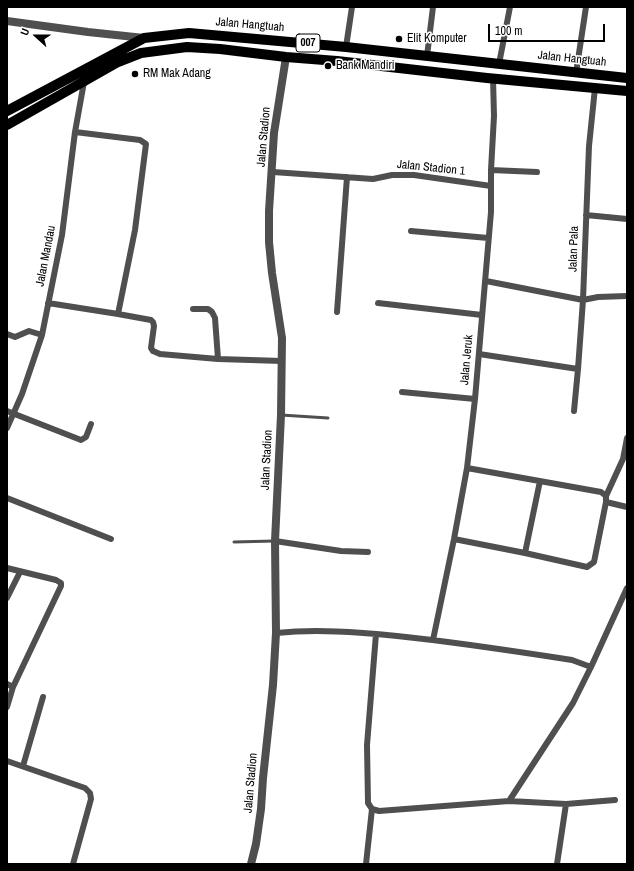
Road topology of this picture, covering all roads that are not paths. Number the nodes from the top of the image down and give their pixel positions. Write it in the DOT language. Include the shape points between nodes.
graph roads {
  1 [pos="352,7"];
  2 [pos="432,7"];
  3 [pos="510,7"];
  4 [pos="586,7"];
  5 [pos="7,21"];
  6 [pos="144,38"];
  7 [pos="346,47"];
  8 [pos="427,56"];
  9 [pos="286,58"];
  10 [pos="499,64"];
  11 [pos="576,73"];
  12 [pos="493,78"];
  13 [pos="627,78"];
  14 [pos="84,82"];
  15 [pos="595,88"];
  16 [pos="627,91"];
  17 [pos="7,111"];
  18 [pos="7,124"];
  19 [pos="75,132"];
  20 [pos="491,170"];
  21 [pos="273,172"];
  22 [pos="537,172"];
  23 [pos="347,176"];
  24 [pos="491,186"];
  25 [pos="586,214"];
  26 [pos="627,219"];
  27 [pos="411,232"];
  28 [pos="488,238"];
  29 [pos="486,281"];
  30 [pos="627,296"];
  31 [pos="583,300"];
  32 [pos="48,303"];
  33 [pos="378,303"];
  34 [pos="193,309"];
  35 [pos="337,312"];
  36 [pos="118,314"];
  37 [pos="482,315"];
  38 [pos="7,334"];
  39 [pos="42,335"];
  40 [pos="479,354"];
  41 [pos="218,359"];
  42 [pos="282,361"];
  43 [pos="578,369"];
  44 [pos="402,392"];
  45 [pos="475,399"];
  46 [pos="574,411"];
  47 [pos="10,413"];
  48 [pos="281,415"];
  49 [pos="328,418"];
  50 [pos="91,424"];
  51 [pos="7,428"];
  52 [pos="627,438"];
  53 [pos="466,468"];
  54 [pos="540,481"];
  55 [pos="7,498"];
  56 [pos="606,499"];
  57 [pos="627,507"];
  58 [pos="111,539"];
  59 [pos="454,539"];
  60 [pos="275,541"];
  61 [pos="234,542"];
  62 [pos="368,552"];
  63 [pos="524,553"];
  64 [pos="7,568"];
  65 [pos="20,572"];
  66 [pos="627,588"];
  67 [pos="7,598"];
  68 [pos="276,633"];
  69 [pos="376,634"];
  70 [pos="433,640"];
  71 [pos="591,667"];
  72 [pos="10,686"];
  73 [pos="43,697"];
  74 [pos="7,707"];
  75 [pos="7,761"];
  76 [pos="23,766"];
  77 [pos="615,800"];
  78 [pos="509,801"];
  79 [pos="566,804"];
  80 [pos="372,809"];
  81 [pos="73,864"];
  82 [pos="251,864"];
  83 [pos="366,864"];
  84 [pos="557,864"];
  1 -- 7 [label="street"];
  2 -- 8 [label="street"];
  3 -- 10 [label="street"];
  4 -- 11 [label="street"];
  5 -- 6 [label="street"];
  6 -- 7 [label="highway, Jalan Hangtuah / 007" via="189,33"];
  6 -- 17 [label="highway, Jalan Hangtuah / 007"];
  7 -- 8 [label="highway, Jalan Hangtuah / 007"];
  8 -- 10 [label="highway, Jalan Hangtuah / 007"];
  9 -- 12 [label="highway, 007"];
  9 -- 14 [label="highway, 007" via="187,47 140,53 118,62"];
  9 -- 21 [label="street, Jalan Stadion" via="274,133"];
  10 -- 11 [label="highway, Jalan Hangtuah / 007"];
  11 -- 13 [label="highway, Jalan Hangtuah / 007"];
  12 -- 15 [label="highway, 007"];
  12 -- 20 [label="street, Jalan Jeruk"];
  14 -- 18 [label="highway, 007"];
  14 -- 19 [label="street, Jalan Mandau"];
  15 -- 16 [label="highway, 007"];
  15 -- 25 [label="street, Jalan Pala"];
  19 -- 32 [label="street, Jalan Mandau" via="62,235"];
  19 -- 36 [label="street" via="140,140 146,144 135,230"];
  20 -- 22 [label="street"];
  20 -- 24 [label="street, Jalan Jeruk"];
  21 -- 23 [label="street, Jalan Stadion 1"];
  21 -- 42 [label="street, Jalan Stadion" via="269,242 281,324"];
  23 -- 24 [label="street, Jalan Stadion 1" via="373,179 392,175 414,175"];
  23 -- 35 [label="street"];
  24 -- 28 [label="street, Jalan Jeruk"];
  25 -- 26 [label="street"];
  25 -- 31 [label="street, Jalan Pala"];
  27 -- 28 [label="street"];
  28 -- 29 [label="street, Jalan Jeruk"];
  29 -- 31 [label="street"];
  29 -- 37 [label="street, Jalan Jeruk"];
  30 -- 31 [label="street"];
  31 -- 43 [label="street, Jalan Pala"];
  32 -- 36 [label="street"];
  32 -- 39 [label="street, Jalan Mandau"];
  33 -- 37 [label="street"];
  34 -- 41 [label="street" via="208,309 214,315"];
  36 -- 41 [label="street" via="153,322 151,348 156,353"];
  37 -- 40 [label="street, Jalan Jeruk"];
  38 -- 39 [label="street" via="14,337 30,331"];
  39 -- 47 [label="street, Jalan Mandau" via="22,394"];
  40 -- 43 [label="street"];
  40 -- 45 [label="street, Jalan Jeruk"];
  41 -- 42 [label="street"];
  42 -- 48 [label="street, Jalan Stadion"];
  43 -- 46 [label="street, Jalan Pala"];
  44 -- 45 [label="street"];
  45 -- 53 [label="street, Jalan Jeruk"];
  47 -- 50 [label="street" via="81,440 86,437"];
  47 -- 51 [label="street, Jalan Mandau"];
  48 -- 49 [label="lane"];
  48 -- 60 [label="street, Jalan Stadion"];
  52 -- 56 [label="street" via="623,459"];
  53 -- 54 [label="street"];
  53 -- 59 [label="street, Jalan Jeruk"];
  54 -- 56 [label="street" via="601,492"];
  54 -- 63 [label="street"];
  55 -- 58 [label="street"];
  56 -- 57 [label="street"];
  56 -- 63 [label="street" via="594,562 590,566 584,567"];
  59 -- 63 [label="street"];
  59 -- 70 [label="street, Jalan Jeruk"];
  60 -- 61 [label="lane"];
  60 -- 62 [label="street" via="341,551"];
  60 -- 68 [label="street, Jalan Stadion"];
  64 -- 65 [label="street"];
  65 -- 67 [label="street"];
  65 -- 72 [label="street" via="56,580 61,586"];
  66 -- 71 [label="street"];
  68 -- 69 [label="street" via="304,630"];
  68 -- 82 [label="street, Jalan Stadion" via="261,809"];
  69 -- 70 [label="street"];
  69 -- 80 [label="street" via="367,745 368,803"];
  70 -- 71 [label="street" via="572,660"];
  71 -- 78 [label="street" via="573,703"];
  72 -- 74 [label="street"];
  73 -- 76 [label="street"];
  75 -- 76 [label="street"];
  76 -- 81 [label="street" via="85,788 90,793 91,799"];
  77 -- 79 [label="street"];
  78 -- 79 [label="street"];
  78 -- 80 [label="street" via="379,811"];
  79 -- 84 [label="street"];
  80 -- 83 [label="street"];
}
